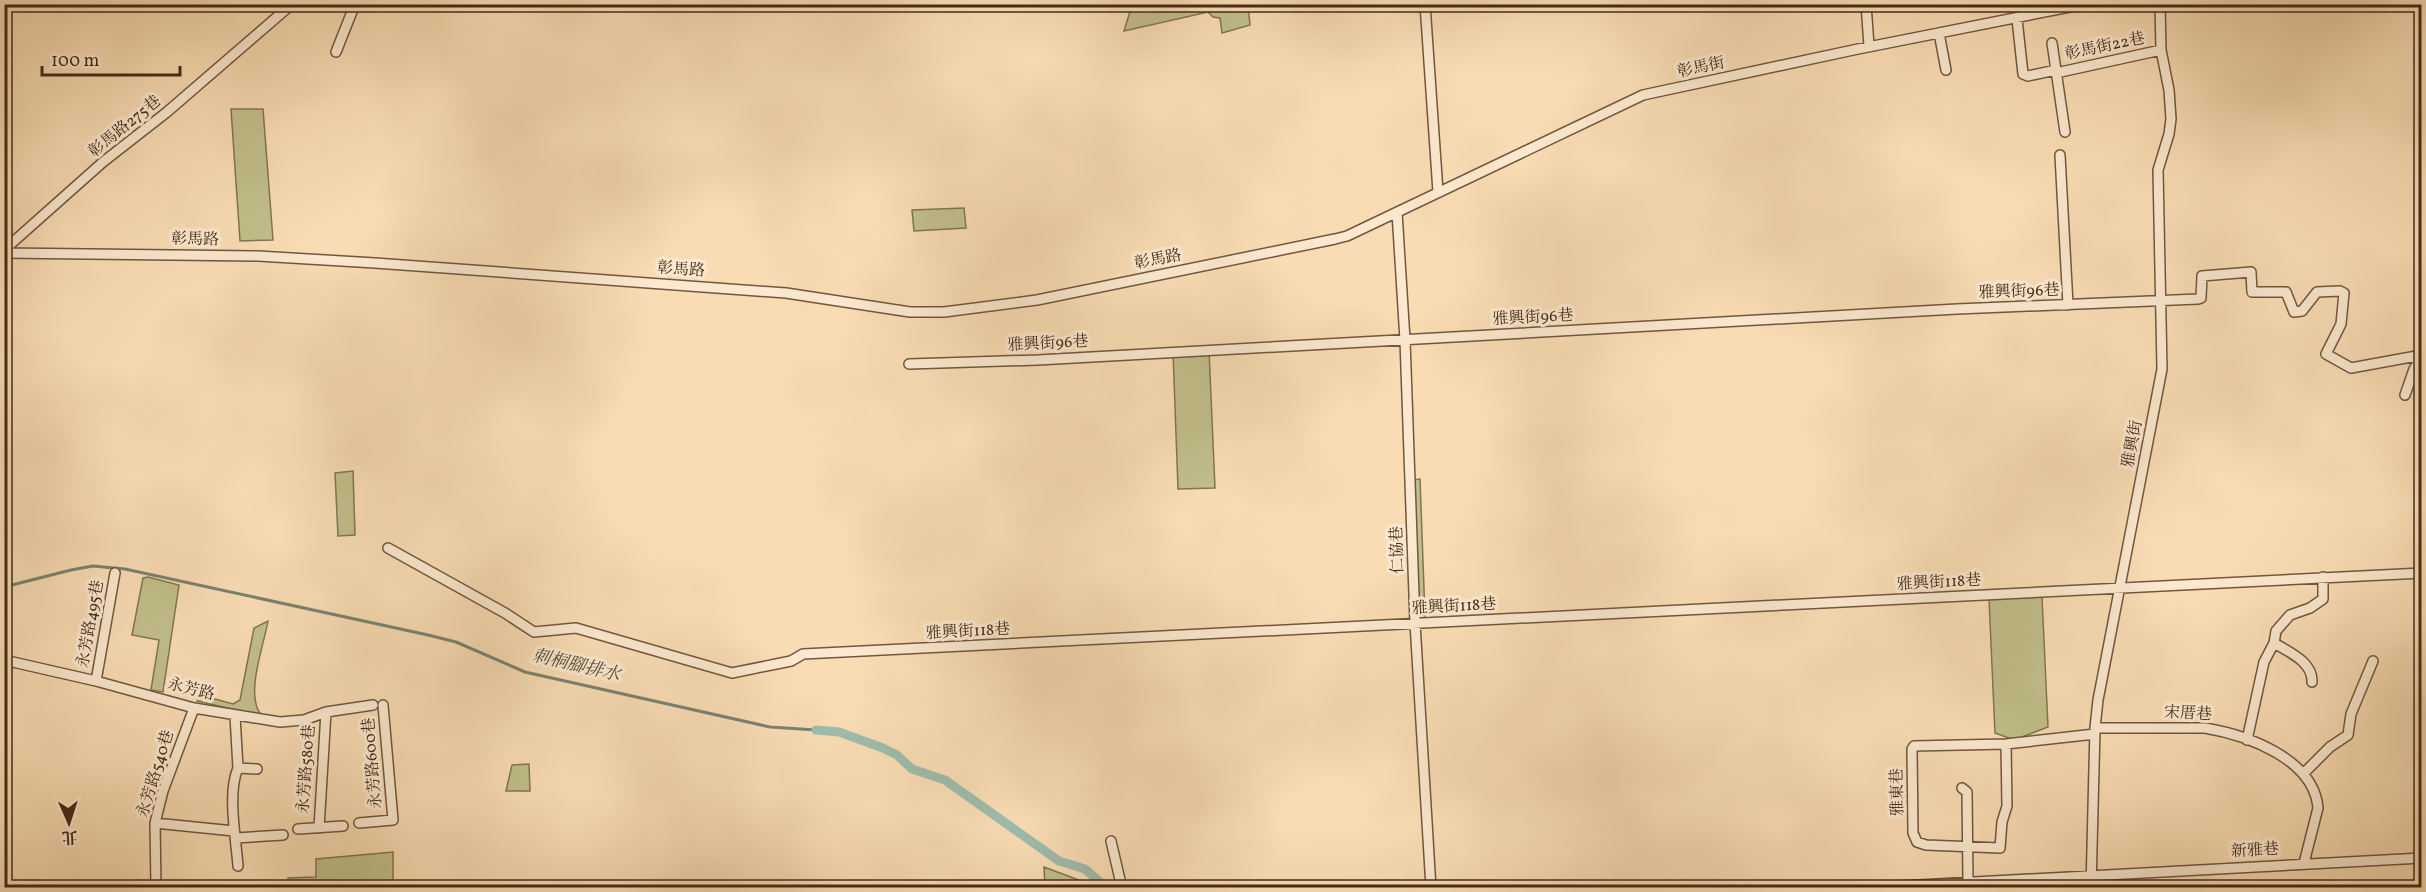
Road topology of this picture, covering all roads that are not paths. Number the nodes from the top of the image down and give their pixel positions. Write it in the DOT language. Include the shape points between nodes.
graph roads {
  1 [pos="292,4"];
  2 [pos="355,4"];
  3 [pos="1425,4"];
  4 [pos="1866,4"];
  5 [pos="2085,4"];
  6 [pos="2160,4"];
  7 [pos="2017,19"];
  8 [pos="1939,33"];
  9 [pos="2052,43"];
  10 [pos="1869,46"];
  11 [pos="2161,50"];
  12 [pos="336,52"];
  13 [pos="1946,70"];
  14 [pos="2056,71"];
  15 [pos="2066,132"];
  16 [pos="2060,155"];
  17 [pos="1438,192"];
  18 [pos="1397,212"];
  19 [pos="1347,236"];
  20 [pos="4,252"];
  21 [pos="2159,300"];
  22 [pos="2068,304"];
  23 [pos="1405,340"];
  24 [pos="2421,356"];
  25 [pos="909,364"];
  26 [pos="2405,395"];
  27 [pos="388,548"];
  28 [pos="115,573"];
  29 [pos="2421,573"];
  30 [pos="2323,577"];
  31 [pos="2120,589"];
  32 [pos="1415,623"];
  33 [pos="2274,643"];
  34 [pos="4,660"];
  35 [pos="2373,661"];
  36 [pos="96,681"];
  37 [pos="2312,682"];
  38 [pos="373,705"];
  39 [pos="383,705"];
  40 [pos="194,708"];
  41 [pos="326,712"];
  42 [pos="235,716"];
  43 [pos="2095,731"];
  44 [pos="2247,740"];
  45 [pos="2006,744"];
  46 [pos="238,768"];
  47 [pos="257,769"];
  48 [pos="2304,773"];
  49 [pos="1962,788"];
  50 [pos="359,822"];
  51 [pos="155,823"];
  52 [pos="343,826"];
  53 [pos="319,828"];
  54 [pos="298,829"];
  55 [pos="235,834"];
  56 [pos="283,835"];
  57 [pos="1111,841"];
  58 [pos="1968,847"];
  59 [pos="2421,858"];
  60 [pos="2304,863"];
  61 [pos="238,866"];
  62 [pos="2091,875"];
  63 [pos="1968,881"];
  64 [pos="156,888"];
  65 [pos="1124,888"];
  66 [pos="1431,888"];
  67 [pos="1862,888"];
  68 [pos="2091,888"];
  1 -- 20 [label="street, 彰馬路275巷"];
  2 -- 12 [label="street"];
  3 -- 17 [label="street"];
  4 -- 10 [label="street"];
  5 -- 7 [label="street, 彰馬街"];
  6 -- 11 [label="street, 雅興街"];
  7 -- 8 [label="street, 彰馬街"];
  7 -- 14 [label="street, 彰馬街22巷" via="2023,74"];
  8 -- 10 [label="street, 彰馬街"];
  8 -- 13 [label="street"];
  9 -- 14 [label="street, 彰馬街22巷"];
  10 -- 17 [label="street, 彰馬街" via="1643,95"];
  11 -- 14 [label="street, 彰馬街22巷"];
  11 -- 21 [label="street, 雅興街" via="2171,119 2158,170"];
  14 -- 15 [label="street, 彰馬街22巷"];
  16 -- 22 [label="street"];
  17 -- 18 [label="street, 彰馬街"];
  18 -- 19 [label="street, 彰馬街"];
  18 -- 23 [label="street, 仁協巷"];
  19 -- 20 [label="street, 彰馬路" via="1037,300 933,312 786,293 352,262 258,256"];
  21 -- 22 [label="street, 雅興街96巷"];
  21 -- 24 [label="street, 雅興街96巷" via="2201,298 2202,276 2251,272 2252,292 2286,292 2294,312 2302,311 2317,292 2340,291 2344,293 2341,324 2326,354 2351,368"];
  21 -- 31 [label="street, 雅興街" via="2162,369"];
  22 -- 23 [label="street, 雅興街96巷"];
  23 -- 25 [label="street, 雅興街96巷"];
  23 -- 32 [label="street, 仁協巷"];
  24 -- 26 [label="street"];
  27 -- 32 [label="street, 雅興街118巷" via="534,632 576,628 732,673 791,661 803,654"];
  28 -- 36 [label="street, 永芳路495巷"];
  29 -- 30 [label="street, 雅興街118巷"];
  30 -- 31 [label="street, 雅興街118巷"];
  30 -- 33 [label="street" via="2323,599 2290,615 2276,631"];
  31 -- 32 [label="street, 雅興街118巷"];
  31 -- 43 [label="street, 雅興街"];
  32 -- 66 [label="street, 仁協巷"];
  33 -- 37 [label="street" via="2308,666"];
  33 -- 44 [label="street" via="2264,662"];
  34 -- 36 [label="street, 永芳路"];
  35 -- 48 [label="street" via="2351,714 2348,735"];
  36 -- 40 [label="street, 永芳路"];
  38 -- 41 [label="street, 永芳路"];
  39 -- 50 [label="street, 永芳路600巷" via="393,820"];
  40 -- 42 [label="street, 永芳路"];
  40 -- 51 [label="street, 永芳路540巷"];
  41 -- 42 [label="street, 永芳路" via="304,720 280,722"];
  41 -- 53 [label="street, 永芳路580巷"];
  42 -- 46 [label="street"];
  43 -- 44 [label="street, 宋厝巷" via="2205,728"];
  43 -- 45 [label="street, 雅東巷"];
  43 -- 62 [label="street, 雅興街"];
  44 -- 48 [label="street, 宋厝巷" via="2283,757"];
  45 -- 58 [label="street, 雅東巷" via="2007,807 2000,848"];
  45 -- 58 [label="street, 雅東巷" via="1912,749 1915,838 1920,844"];
  46 -- 47 [label="street"];
  46 -- 55 [label="street" via="233,778"];
  48 -- 60 [label="street" via="2318,808"];
  49 -- 58 [label="street" via="1967,792"];
  51 -- 55 [label="street"];
  51 -- 64 [label="street, 永芳路540巷"];
  52 -- 53 [label="street, 永芳路580巷"];
  53 -- 54 [label="street, 永芳路580巷"];
  55 -- 56 [label="street"];
  55 -- 61 [label="street"];
  57 -- 65 [label="street"];
  58 -- 63 [label="street"];
  59 -- 60 [label="street, 新雅巷"];
  60 -- 62 [label="street, 新雅巷"];
  62 -- 63 [label="street"];
  62 -- 68 [label="street, 雅興街"];
  63 -- 67 [label="street"];
}
